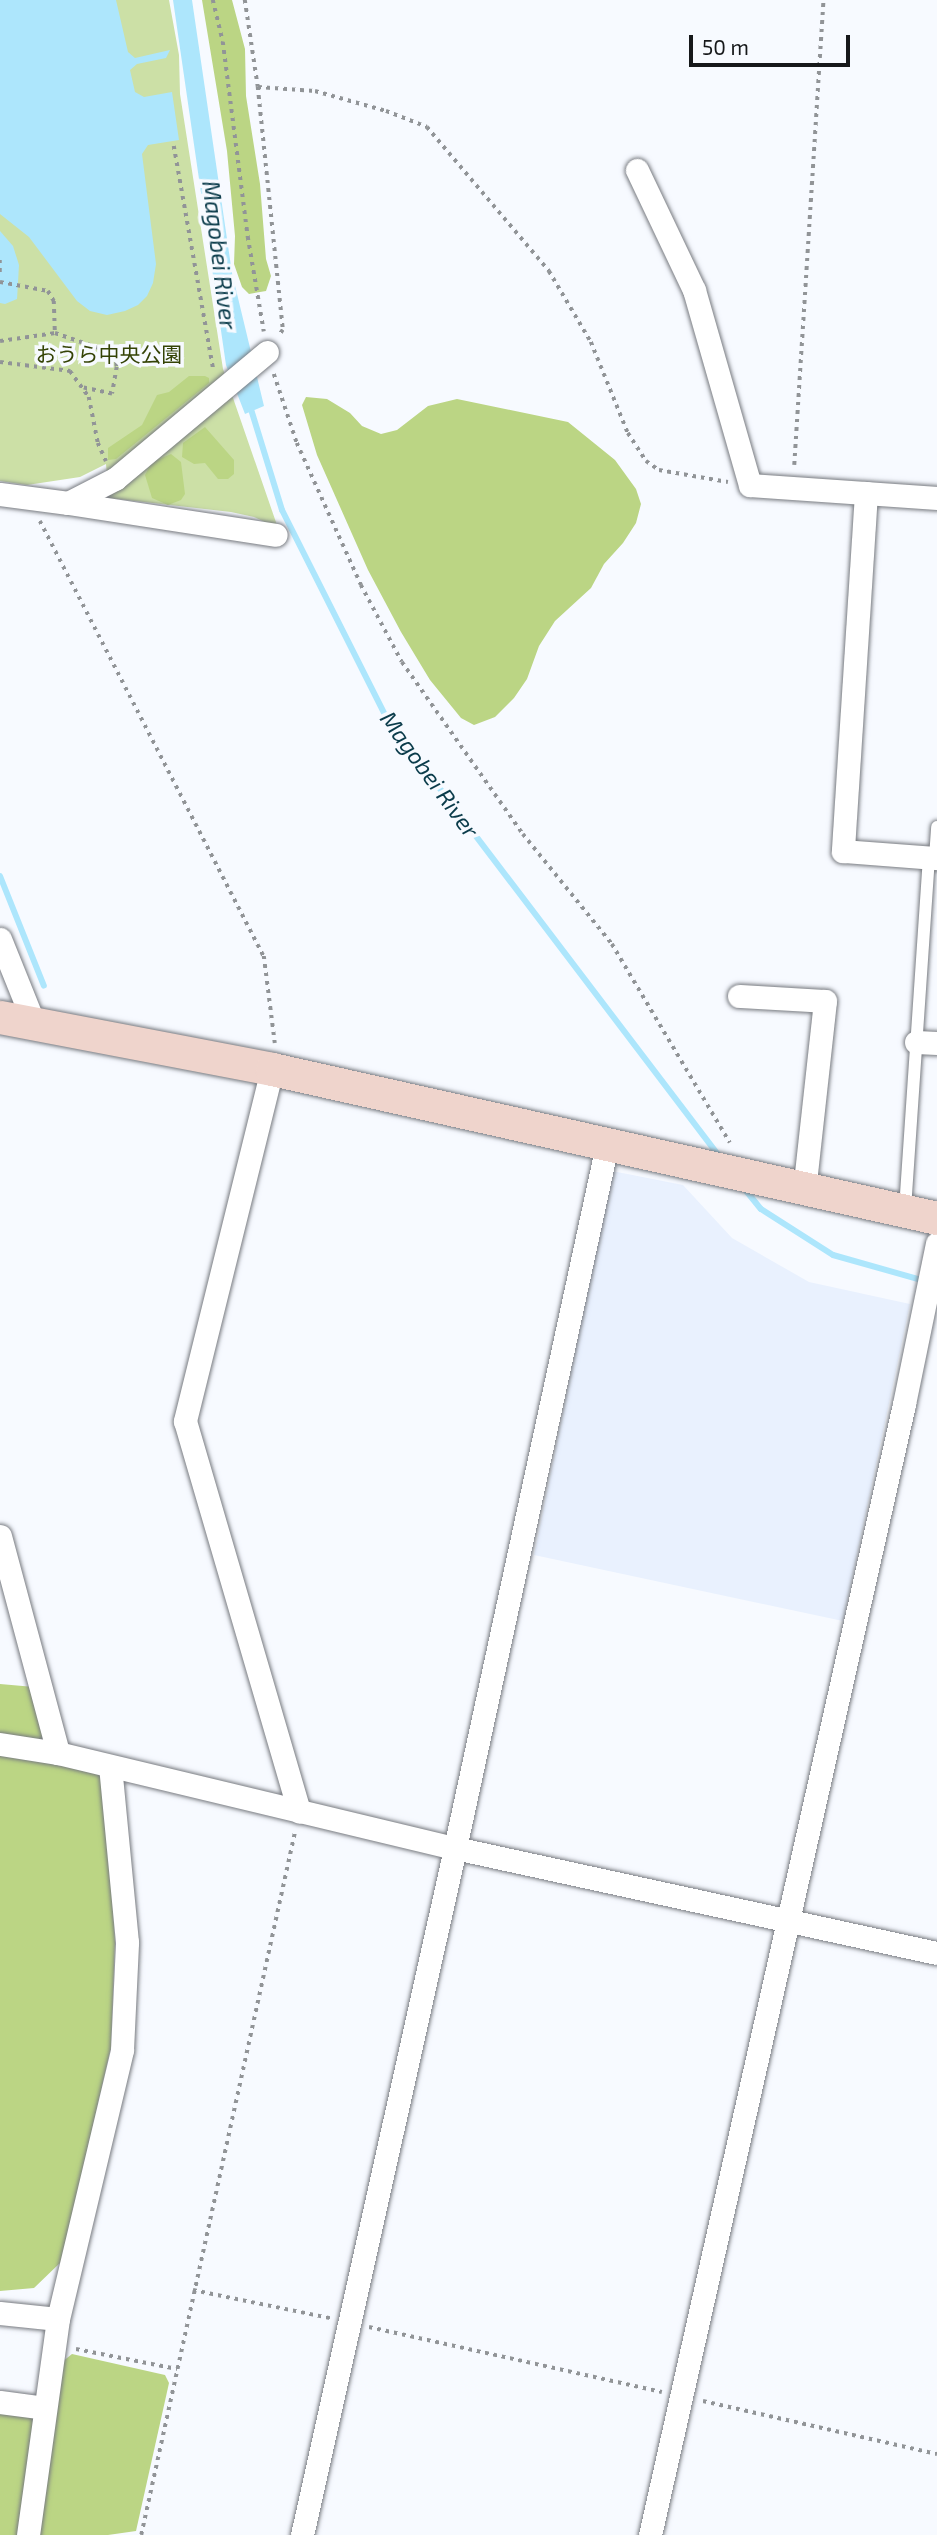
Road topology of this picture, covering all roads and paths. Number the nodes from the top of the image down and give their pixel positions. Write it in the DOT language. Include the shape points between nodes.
graph roads {
  1 [pos="213,0"];
  2 [pos="245,0"];
  3 [pos="823,0"];
  4 [pos="258,87"];
  5 [pos="174,146"];
  6 [pos="637,170"];
  7 [pos="0,260"];
  8 [pos="0,275"];
  9 [pos="0,282"];
  10 [pos="55,333"];
  11 [pos="0,341"];
  12 [pos="267,352"];
  13 [pos="0,362"];
  14 [pos="83,388"];
  15 [pos="221,392"];
  16 [pos="115,479"];
  17 [pos="750,485"];
  18 [pos="793,488"];
  19 [pos="866,493"];
  20 [pos="0,494"];
  21 [pos="27,498"];
  22 [pos="937,498"];
  23 [pos="68,503"];
  24 [pos="276,535"];
  25 [pos="937,827"];
  26 [pos="934,858"];
  27 [pos="0,939"];
  28 [pos="739,996"];
  29 [pos="0,1017"];
  30 [pos="33,1021"];
  31 [pos="927,1042"];
  32 [pos="272,1069"];
  33 [pos="607,1145"];
  34 [pos="750,1178"];
  35 [pos="804,1190"];
  36 [pos="905,1209"];
  37 [pos="937,1218"];
  38 [pos="937,1243"];
  39 [pos="0,1536"];
  40 [pos="0,1744"];
  41 [pos="58,1753"];
  42 [pos="110,1767"];
  43 [pos="299,1812"];
  44 [pos="456,1848"];
  45 [pos="788,1920"];
  46 [pos="937,1953"];
  47 [pos="193,2290"];
  48 [pos="0,2313"];
  49 [pos="58,2319"];
  50 [pos="350,2322"];
  51 [pos="56,2345"];
  52 [pos="177,2370"];
  53 [pos="681,2396"];
  54 [pos="0,2402"];
  55 [pos="45,2408"];
  56 [pos="937,2454"];
  57 [pos="28,2535"];
  58 [pos="141,2535"];
  59 [pos="302,2535"];
  60 [pos="650,2535"];
  1 -- 12 [label="path" via="223,42"];
  2 -- 4 [label="path"];
  3 -- 18 [label="path"];
  4 -- 12 [label="path" via="283,330"];
  4 -- 17 [label="path" via="315,91 386,110 426,127 549,271 591,342 628,433 646,461 659,470"];
  5 -- 15 [label="path"];
  6 -- 17 [label="street" via="694,290"];
  7 -- 8 [label="path"];
  9 -- 10 [label="path" via="48,291 54,301"];
  10 -- 11 [label="path"];
  10 -- 14 [label="path" via="116,354 112,394"];
  12 -- 15 [label="street"];
  12 -- 34 [label="path" via="302,454 361,585 402,662 523,834 612,943"];
  13 -- 14 [label="path" via="70,371"];
  14 -- 16 [label="path" via="98,443"];
  15 -- 16 [label="street"];
  16 -- 23 [label="street"];
  17 -- 18 [label="street"];
  18 -- 19 [label="street"];
  19 -- 22 [label="street"];
  19 -- 26 [label="street" via="843,851"];
  20 -- 21 [label="street"];
  21 -- 23 [label="street"];
  21 -- 32 [label="path" via="264,956 275,1038"];
  23 -- 24 [label="street"];
  25 -- 26 [label="lane"];
  26 -- 31 [label="lane"];
  27 -- 30 [label="street"];
  28 -- 35 [label="street" via="825,1001"];
  29 -- 30 [label="street"];
  30 -- 32 [label="street"];
  31 -- 36 [label="lane"];
  32 -- 33 [label="street"];
  32 -- 43 [label="street" via="185,1421"];
  33 -- 34 [label="street"];
  33 -- 44 [label="street"];
  34 -- 35 [label="street"];
  35 -- 36 [label="street"];
  36 -- 37 [label="street"];
  38 -- 45 [label="street"];
  39 -- 41 [label="street"];
  40 -- 41 [label="street"];
  41 -- 42 [label="street"];
  42 -- 43 [label="street"];
  42 -- 49 [label="street" via="127,1942 122,2050"];
  43 -- 44 [label="street"];
  43 -- 47 [label="path"];
  44 -- 45 [label="street"];
  44 -- 50 [label="street"];
  45 -- 46 [label="street"];
  45 -- 53 [label="street"];
  47 -- 50 [label="path"];
  47 -- 52 [label="path"];
  48 -- 49 [label="street"];
  49 -- 51 [label="street"];
  50 -- 53 [label="path"];
  50 -- 59 [label="street"];
  51 -- 52 [label="path"];
  51 -- 55 [label="street"];
  52 -- 58 [label="path"];
  53 -- 56 [label="path"];
  53 -- 60 [label="street"];
  54 -- 55 [label="street"];
  55 -- 57 [label="street"];
}
